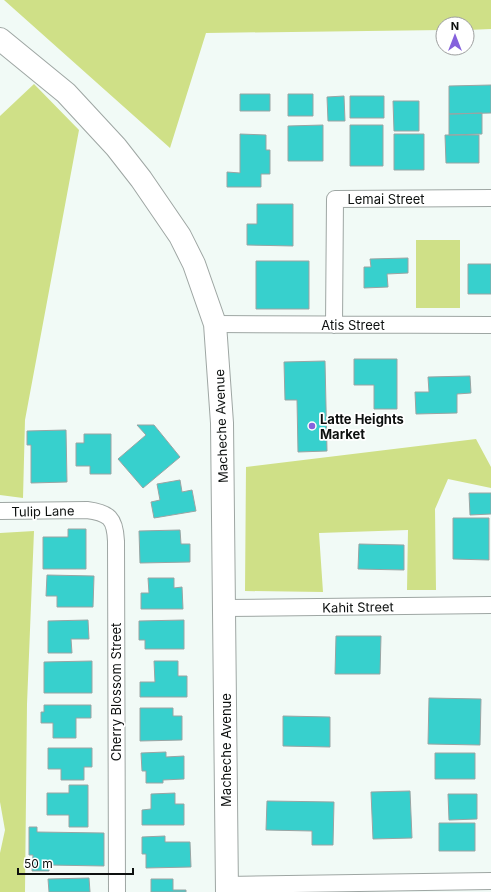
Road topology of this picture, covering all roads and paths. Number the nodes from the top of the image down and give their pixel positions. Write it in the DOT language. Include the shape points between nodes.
graph roads {
  1 [pos="0,39"];
  2 [pos="491,198"];
  3 [pos="214,324"];
  4 [pos="334,325"];
  5 [pos="491,325"];
  6 [pos="87,510"];
  7 [pos="0,511"];
  8 [pos="491,606"];
  9 [pos="225,608"];
  10 [pos="491,881"];
  11 [pos="227,888"];
  12 [pos="117,892"];
  1 -- 3 [label="main road, Macheche Avenue" via="66,93 116,147 145,184 180,236 194,264"];
  2 -- 4 [label="street, Lemai Street" via="335,199"];
  3 -- 4 [label="street, Atis Street"];
  3 -- 9 [label="main road, Macheche Avenue" via="222,423"];
  4 -- 5 [label="street, Atis Street"];
  6 -- 7 [label="street, Tulip Lane"];
  6 -- 12 [label="street, Cherry Blossom Street" via="101,512 112,520 116,531"];
  8 -- 9 [label="street, Kahit Street"];
  9 -- 11 [label="main road, Macheche Avenue"];
  10 -- 11 [label="street"];
}
